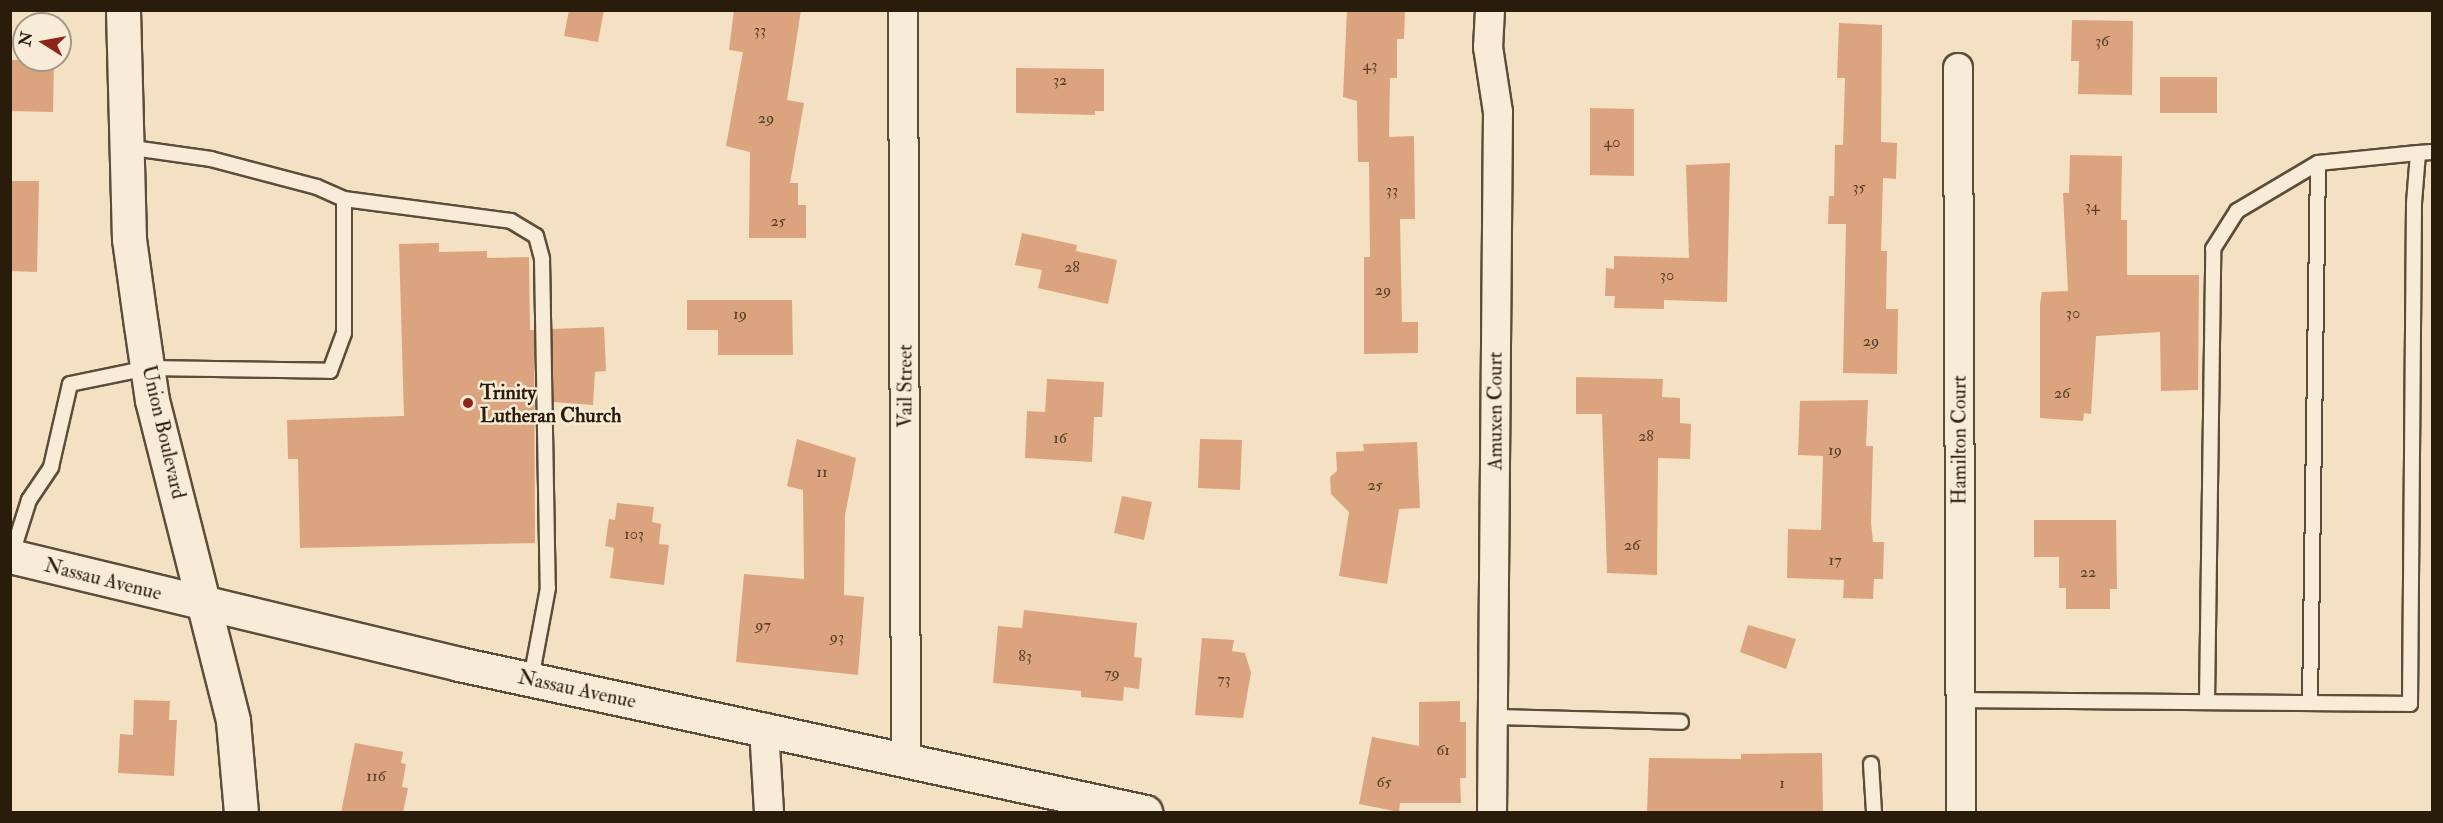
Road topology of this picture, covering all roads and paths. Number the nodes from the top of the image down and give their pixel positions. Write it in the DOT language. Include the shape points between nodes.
graph roads {
  1 [pos="123,10"];
  2 [pos="903,10"];
  3 [pos="1490,10"];
  4 [pos="1958,68"];
  5 [pos="126,147"];
  6 [pos="2426,152"];
  7 [pos="2318,163"];
  8 [pos="344,199"];
  9 [pos="148,368"];
  10 [pos="10,556"];
  11 [pos="201,603"];
  12 [pos="531,679"];
  13 [pos="1959,700"];
  14 [pos="2206,702"];
  15 [pos="2310,703"];
  16 [pos="1493,717"];
  17 [pos="1681,722"];
  18 [pos="764,728"];
  19 [pos="906,762"];
  20 [pos="1871,764"];
  21 [pos="241,813"];
  22 [pos="769,813"];
  23 [pos="1145,813"];
  24 [pos="1492,813"];
  25 [pos="1874,813"];
  26 [pos="1961,813"];
  1 -- 5 [label="street, Union Boulevard"];
  2 -- 19 [label="street, Vail Street"];
  3 -- 16 [label="street, Amuxen Court" via="1488,46 1498,112"];
  4 -- 13 [label="street, Hamilton Court"];
  5 -- 8 [label="lane" via="211,159 317,187"];
  5 -- 9 [label="street, Union Boulevard" via="129,239"];
  6 -- 7 [label="lane"];
  6 -- 15 [label="lane" via="2414,203 2410,704"];
  7 -- 14 [label="lane" via="2237,211 2213,249"];
  7 -- 15 [label="lane"];
  8 -- 9 [label="lane" via="344,333 330,371"];
  8 -- 12 [label="lane" via="511,221 536,236 542,259 548,588"];
  9 -- 10 [label="lane" via="70,384 51,467 28,501"];
  9 -- 11 [label="street, Union Boulevard"];
  10 -- 11 [label="street, Nassau Avenue"];
  11 -- 12 [label="street, Nassau Avenue"];
  11 -- 21 [label="street, Union Boulevard" via="233,721"];
  12 -- 18 [label="street, Nassau Avenue"];
  13 -- 14 [label="lane"];
  13 -- 26 [label="street, Hamilton Court"];
  14 -- 15 [label="lane"];
  16 -- 17 [label="lane"];
  16 -- 24 [label="street, Amuxen Court"];
  18 -- 19 [label="street, Nassau Avenue"];
  18 -- 22 [label="street"];
  19 -- 23 [label="street, Nassau Avenue"];
  20 -- 25 [label="lane"];
}
